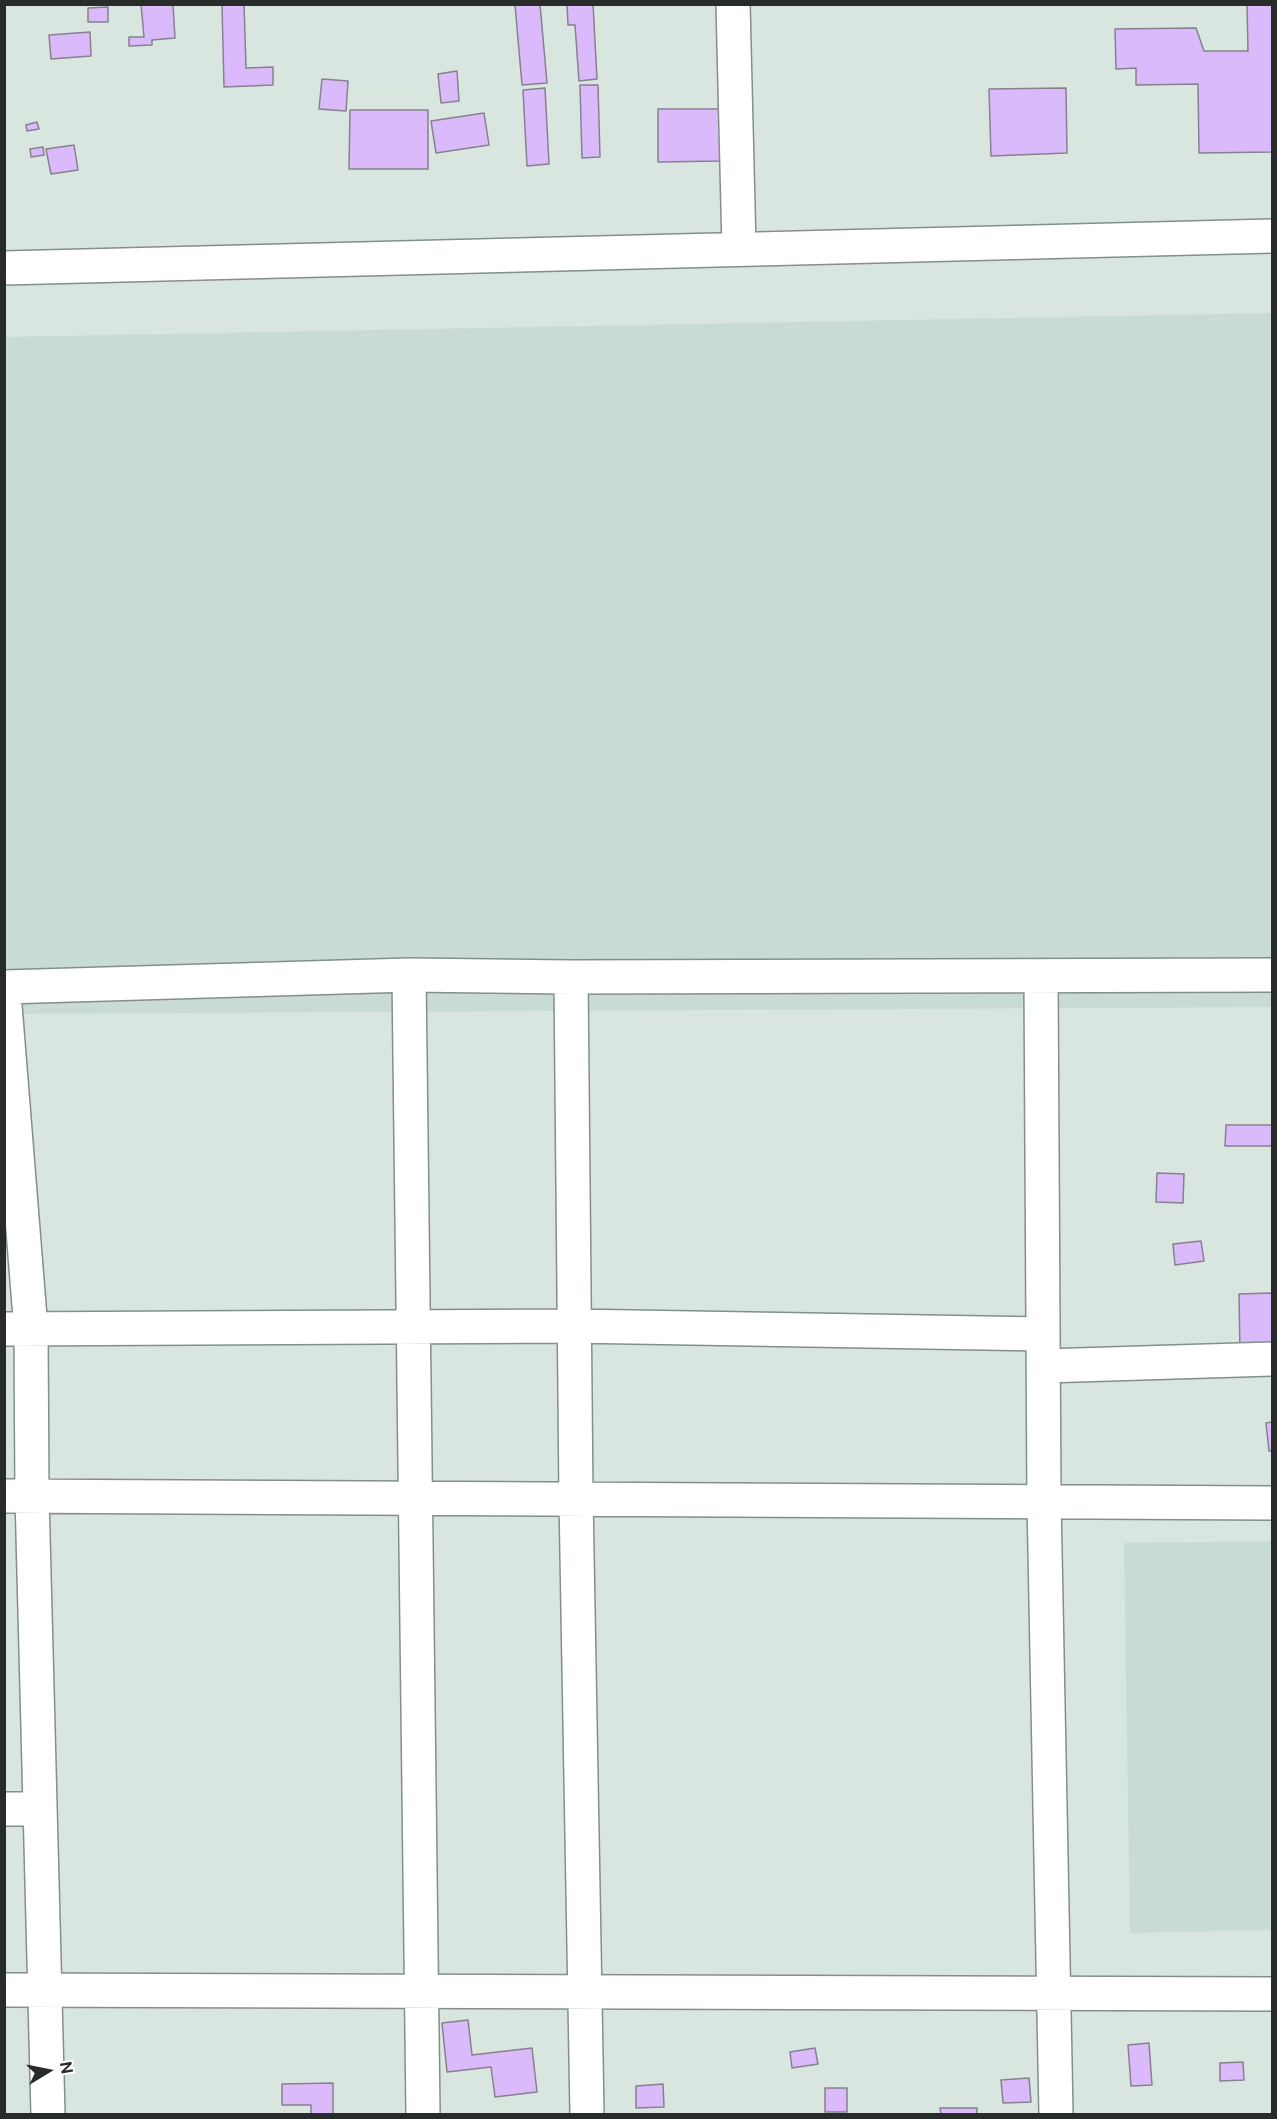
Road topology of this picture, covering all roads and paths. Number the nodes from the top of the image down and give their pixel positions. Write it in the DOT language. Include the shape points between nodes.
graph roads {
  1 [pos="733,4"];
  2 [pos="1272,236"];
  3 [pos="739,248"];
  4 [pos="4,268"];
  5 [pos="409,975"];
  6 [pos="1272,975"];
  7 [pos="571,977"];
  8 [pos="1041,977"];
  9 [pos="4,987"];
  10 [pos="4,993"];
  11 [pos="574,1326"];
  12 [pos="412,1327"];
  13 [pos="18,1329"];
  14 [pos="1043,1334"];
  15 [pos="1272,1359"];
  16 [pos="1044,1366"];
  17 [pos="18,1496"];
  18 [pos="413,1498"];
  19 [pos="576,1498"];
  20 [pos="1044,1500"];
  21 [pos="1272,1503"];
  22 [pos="4,1809"];
  23 [pos="39,1809"];
  24 [pos="4,1990"];
  25 [pos="45,1990"];
  26 [pos="421,1990"];
  27 [pos="585,1990"];
  28 [pos="1053,1991"];
  29 [pos="1272,1994"];
  30 [pos="48,2115"];
  31 [pos="423,2115"];
  32 [pos="587,2115"];
  33 [pos="1056,2115"];
  1 -- 3 [label="street"];
  2 -- 3 [label="street"];
  3 -- 4 [label="street"];
  5 -- 7 [label="street"];
  5 -- 9 [label="street"];
  5 -- 12 [label="street"];
  6 -- 8 [label="street"];
  7 -- 8 [label="street"];
  7 -- 11 [label="street"];
  8 -- 14 [label="street"];
  10 -- 13 [label="street"];
  11 -- 12 [label="street"];
  11 -- 14 [label="street"];
  11 -- 19 [label="street"];
  12 -- 13 [label="street"];
  12 -- 18 [label="street"];
  13 -- 17 [label="street"];
  14 -- 16 [label="street"];
  15 -- 16 [label="street"];
  16 -- 20 [label="street"];
  17 -- 18 [label="street"];
  17 -- 23 [label="street"];
  18 -- 19 [label="street"];
  18 -- 26 [label="street"];
  19 -- 20 [label="street"];
  19 -- 27 [label="street"];
  20 -- 21 [label="street"];
  20 -- 28 [label="street"];
  22 -- 23 [label="street"];
  23 -- 25 [label="street"];
  24 -- 25 [label="street"];
  25 -- 26 [label="street"];
  25 -- 30 [label="street"];
  26 -- 27 [label="street"];
  26 -- 31 [label="street"];
  27 -- 28 [label="street"];
  27 -- 32 [label="street"];
  28 -- 29 [label="street"];
  28 -- 33 [label="street"];
}
